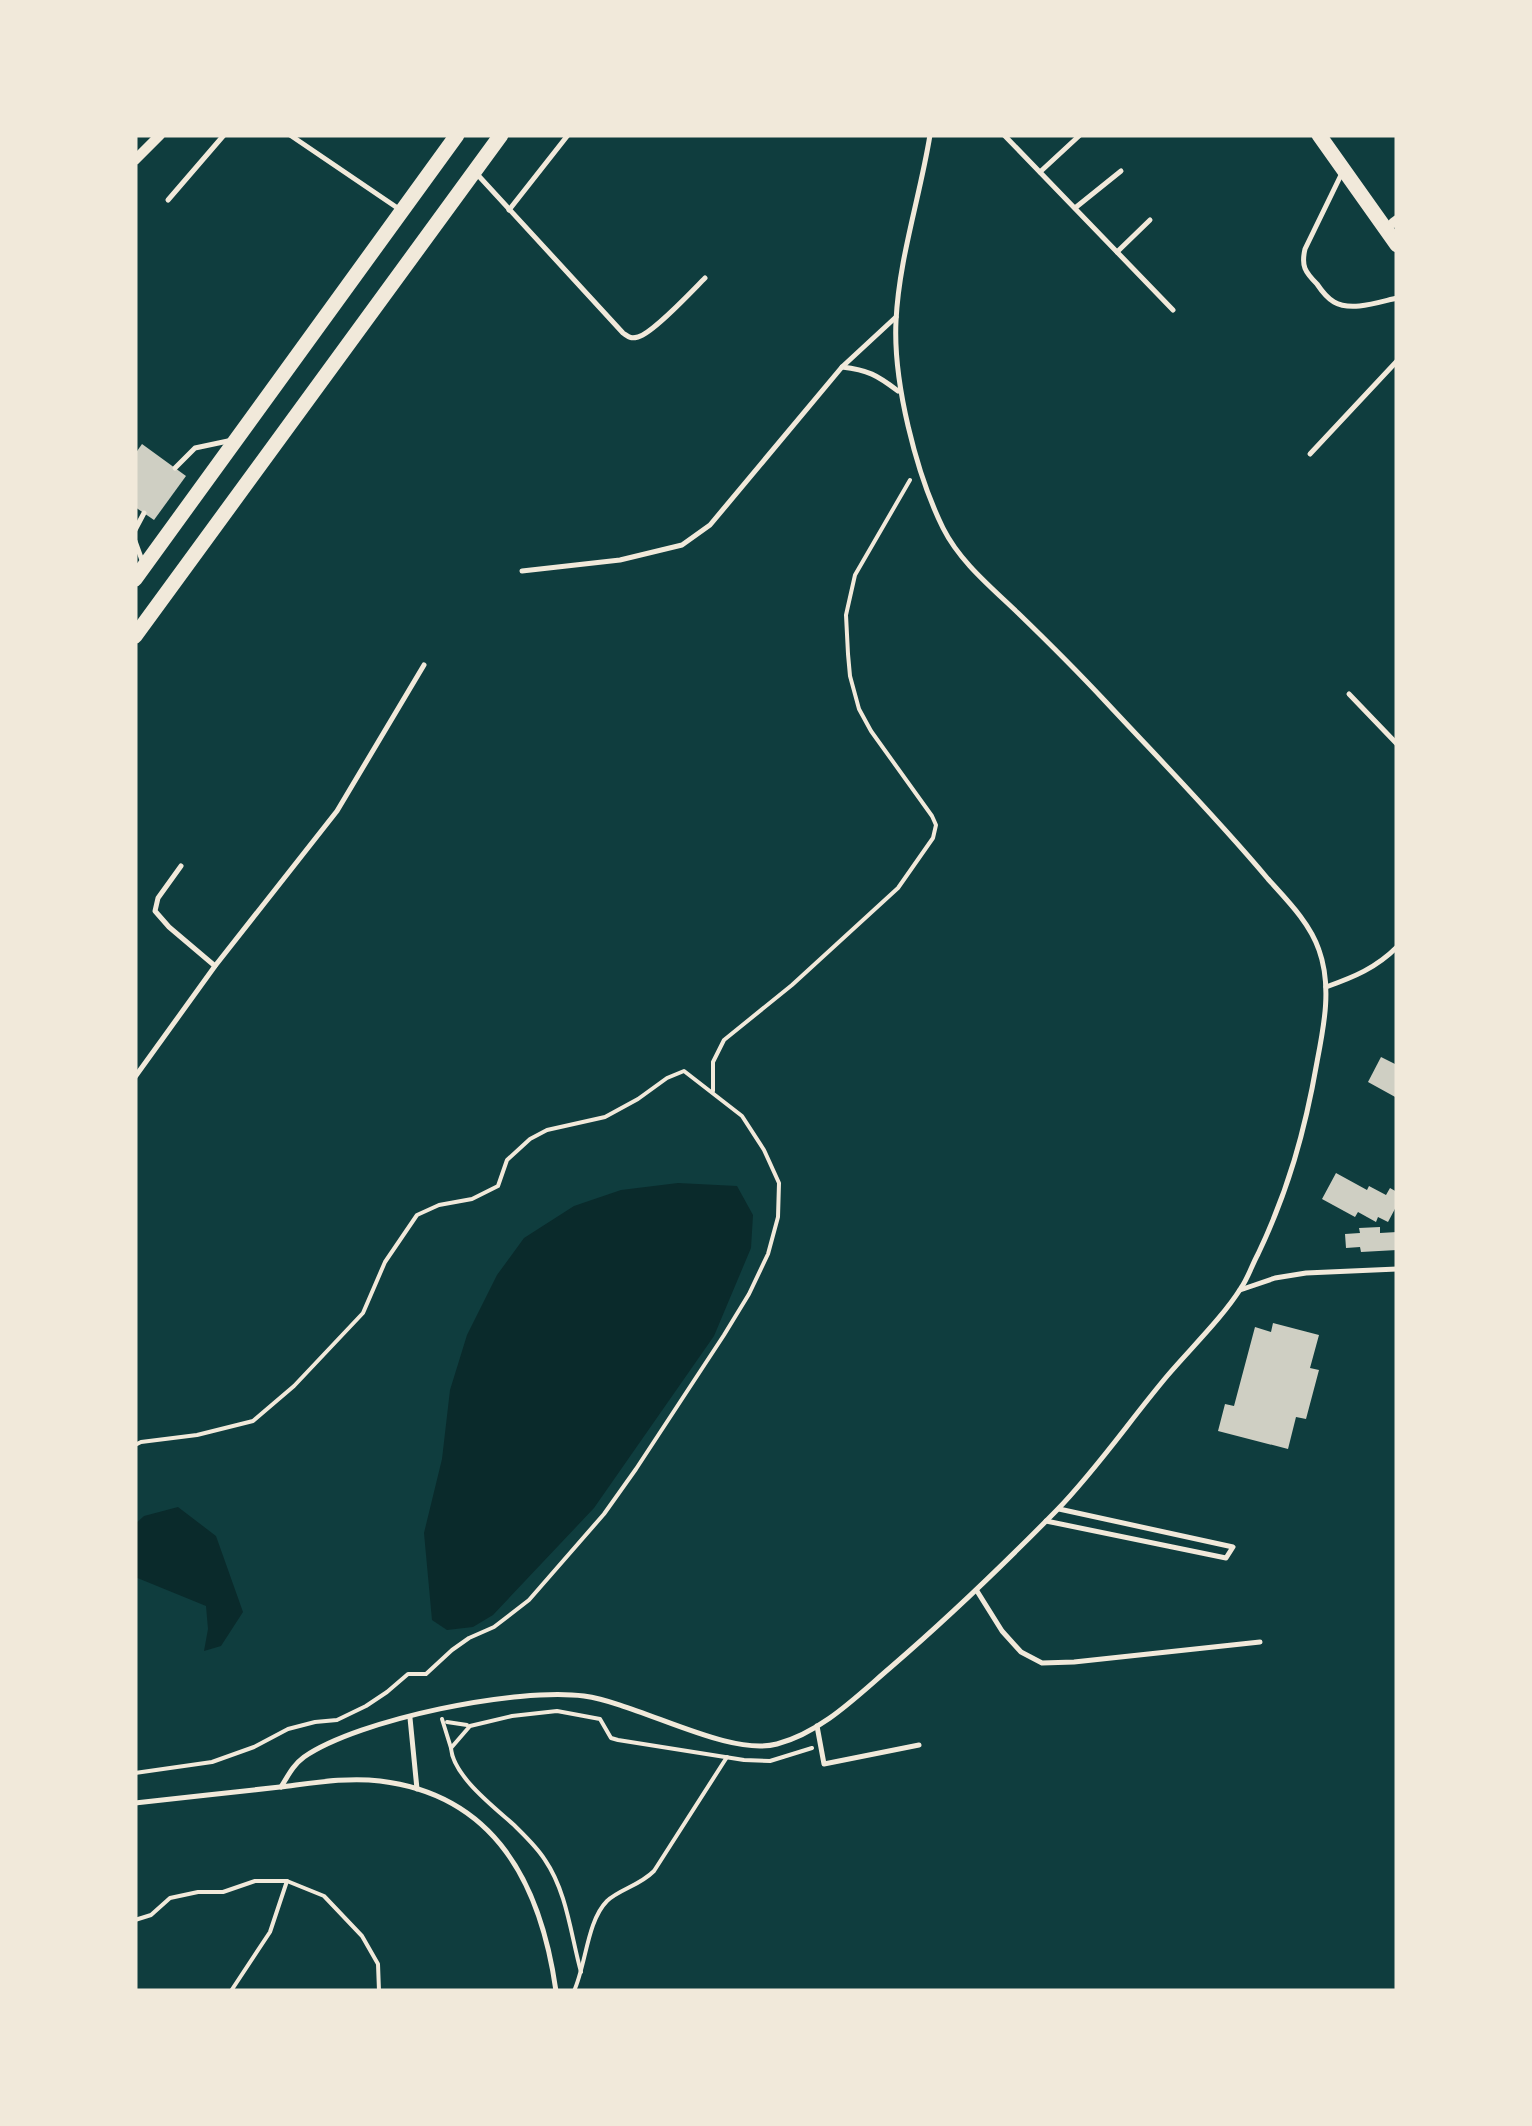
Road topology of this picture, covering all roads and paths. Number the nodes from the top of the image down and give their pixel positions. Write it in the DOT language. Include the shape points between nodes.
graph roads {
  1 [pos="160,135"];
  2 [pos="224,135"];
  3 [pos="290,135"];
  4 [pos="457,135"];
  5 [pos="501,135"];
  6 [pos="568,135"];
  7 [pos="930,135"];
  8 [pos="1004,135"];
  9 [pos="1080,135"];
  10 [pos="1319,135"];
  11 [pos="1332,135"];
  12 [pos="135,160"];
  13 [pos="1346,164"];
  14 [pos="474,171"];
  15 [pos="1120,171"];
  16 [pos="1040,172"];
  17 [pos="168,200"];
  18 [pos="1075,208"];
  19 [pos="402,210"];
  20 [pos="509,210"];
  21 [pos="1150,220"];
  22 [pos="1396,224"];
  23 [pos="1397,245"];
  24 [pos="1118,252"];
  25 [pos="706,278"];
  26 [pos="1397,298"];
  27 [pos="1172,310"];
  28 [pos="896,317"];
  29 [pos="1397,361"];
  30 [pos="842,368"];
  31 [pos="900,393"];
  32 [pos="235,441"];
  33 [pos="1310,454"];
  34 [pos="919,462"];
  35 [pos="176,468"];
  36 [pos="144,513"];
  37 [pos="135,530"];
  38 [pos="135,541"];
  39 [pos="522,571"];
  40 [pos="140,572"];
  41 [pos="135,636"];
  42 [pos="424,665"];
  43 [pos="1349,694"];
  44 [pos="1397,744"];
  45 [pos="181,866"];
  46 [pos="1397,947"];
  47 [pos="215,966"];
  48 [pos="1326,986"];
  49 [pos="135,1077"];
  50 [pos="713,1091"];
  51 [pos="1397,1268"];
  52 [pos="1240,1290"];
  53 [pos="135,1444"];
  54 [pos="1058,1509"];
  55 [pos="1046,1522"];
  56 [pos="977,1591"];
  57 [pos="1260,1642"];
  58 [pos="410,1716"];
  59 [pos="470,1726"];
  60 [pos="817,1726"];
  61 [pos="821,1746"];
  62 [pos="920,1746"];
  63 [pos="451,1748"];
  64 [pos="727,1757"];
  65 [pos="135,1773"];
  66 [pos="281,1787"];
  67 [pos="417,1789"];
  68 [pos="135,1803"];
  69 [pos="288,1880"];
  70 [pos="135,1920"];
  71 [pos="581,1972"];
  72 [pos="231,1991"];
  73 [pos="379,1991"];
  74 [pos="556,1991"];
  75 [pos="574,1991"];
  1 -- 12 [label="street"];
  2 -- 17 [label="lane"];
  3 -- 19 [label="lane"];
  4 -- 19 [label="main road"];
  5 -- 14 [label="main road"];
  6 -- 20 [label="lane"];
  7 -- 28 [label="lane"];
  8 -- 16 [label="lane"];
  9 -- 16 [label="lane"];
  10 -- 13 [label="main road"];
  11 -- 13 [label="main road"];
  13 -- 22 [label="main road"];
  13 -- 23 [label="main road"];
  13 -- 26 [label="lane" via="1305,249 1305,272 1333,302 1366,305"];
  14 -- 20 [label="lane"];
  14 -- 41 [label="main road"];
  15 -- 18 [label="lane"];
  16 -- 18 [label="lane"];
  18 -- 24 [label="lane"];
  19 -- 32 [label="main road"];
  20 -- 25 [label="lane" via="630,338 653,328"];
  21 -- 24 [label="lane"];
  24 -- 27 [label="lane"];
  28 -- 30 [label="lane"];
  28 -- 31 [label="lane"];
  29 -- 33 [label="lane"];
  30 -- 31 [label="lane" via="878,374"];
  30 -- 39 [label="lane" via="710,526 682,545"];
  31 -- 34 [label="lane"];
  32 -- 35 [label="lane" via="195,448"];
  32 -- 40 [label="main road"];
  34 -- 48 [label="lane" via="944,531 962,557 1078,671 1299,915 1318,944"];
  34 -- 50 [label="path" via="856,575 846,615 850,676 860,709 932,816 934,838 898,888 724,1040 713,1062"];
  36 -- 37 [label="lane"];
  38 -- 40 [label="lane"];
  42 -- 47 [label="lane" via="337,811"];
  43 -- 44 [label="lane"];
  45 -- 47 [label="lane" via="155,911"];
  46 -- 48 [label="lane" via="1364,973"];
  47 -- 49 [label="lane"];
  48 -- 52 [label="lane" via="1298,1152"];
  50 -- 53 [label="path" via="684,1071 605,1117 530,1139 507,1160 498,1186 417,1215 362,1313 253,1420"];
  50 -- 65 [label="path" via="742,1116 779,1182 768,1254 666,1424 568,1558 494,1627 469,1638 426,1674 408,1674 366,1706 337,1720 288,1729 212,1762"];
  51 -- 52 [label="lane" via="1306,1272"];
  52 -- 54 [label="lane"];
  54 -- 55 [label="lane"];
  54 -- 55 [label="lane" via="1234,1547 1226,1558"];
  55 -- 56 [label="lane"];
  56 -- 57 [label="lane" via="1002,1631 1042,1663"];
  56 -- 60 [label="lane"];
  58 -- 60 [label="lane" via="564,1694 761,1748"];
  58 -- 66 [label="lane" via="307,1755"];
  58 -- 67 [label="lane"];
  59 -- 63 [label="path"];
  59 -- 63 [label="path" via="442,1721"];
  59 -- 64 [label="path" via="557,1711 600,1719 618,1740"];
  60 -- 61 [label="lane"];
  61 -- 62 [label="lane" via="824,1764"];
  61 -- 64 [label="path" via="770,1761"];
  63 -- 71 [label="path" via="476,1790 547,1862"];
  64 -- 71 [label="path" via="654,1871 603,1906"];
  66 -- 67 [label="lane" via="357,1780"];
  66 -- 68 [label="lane"];
  67 -- 74 [label="lane" via="478,1821 515,1862 536,1903"];
  69 -- 70 [label="path" via="170,1898"];
  69 -- 72 [label="path" via="270,1932"];
  69 -- 73 [label="path" via="324,1896 362,1936 378,1964"];
  71 -- 75 [label="path"];
}
